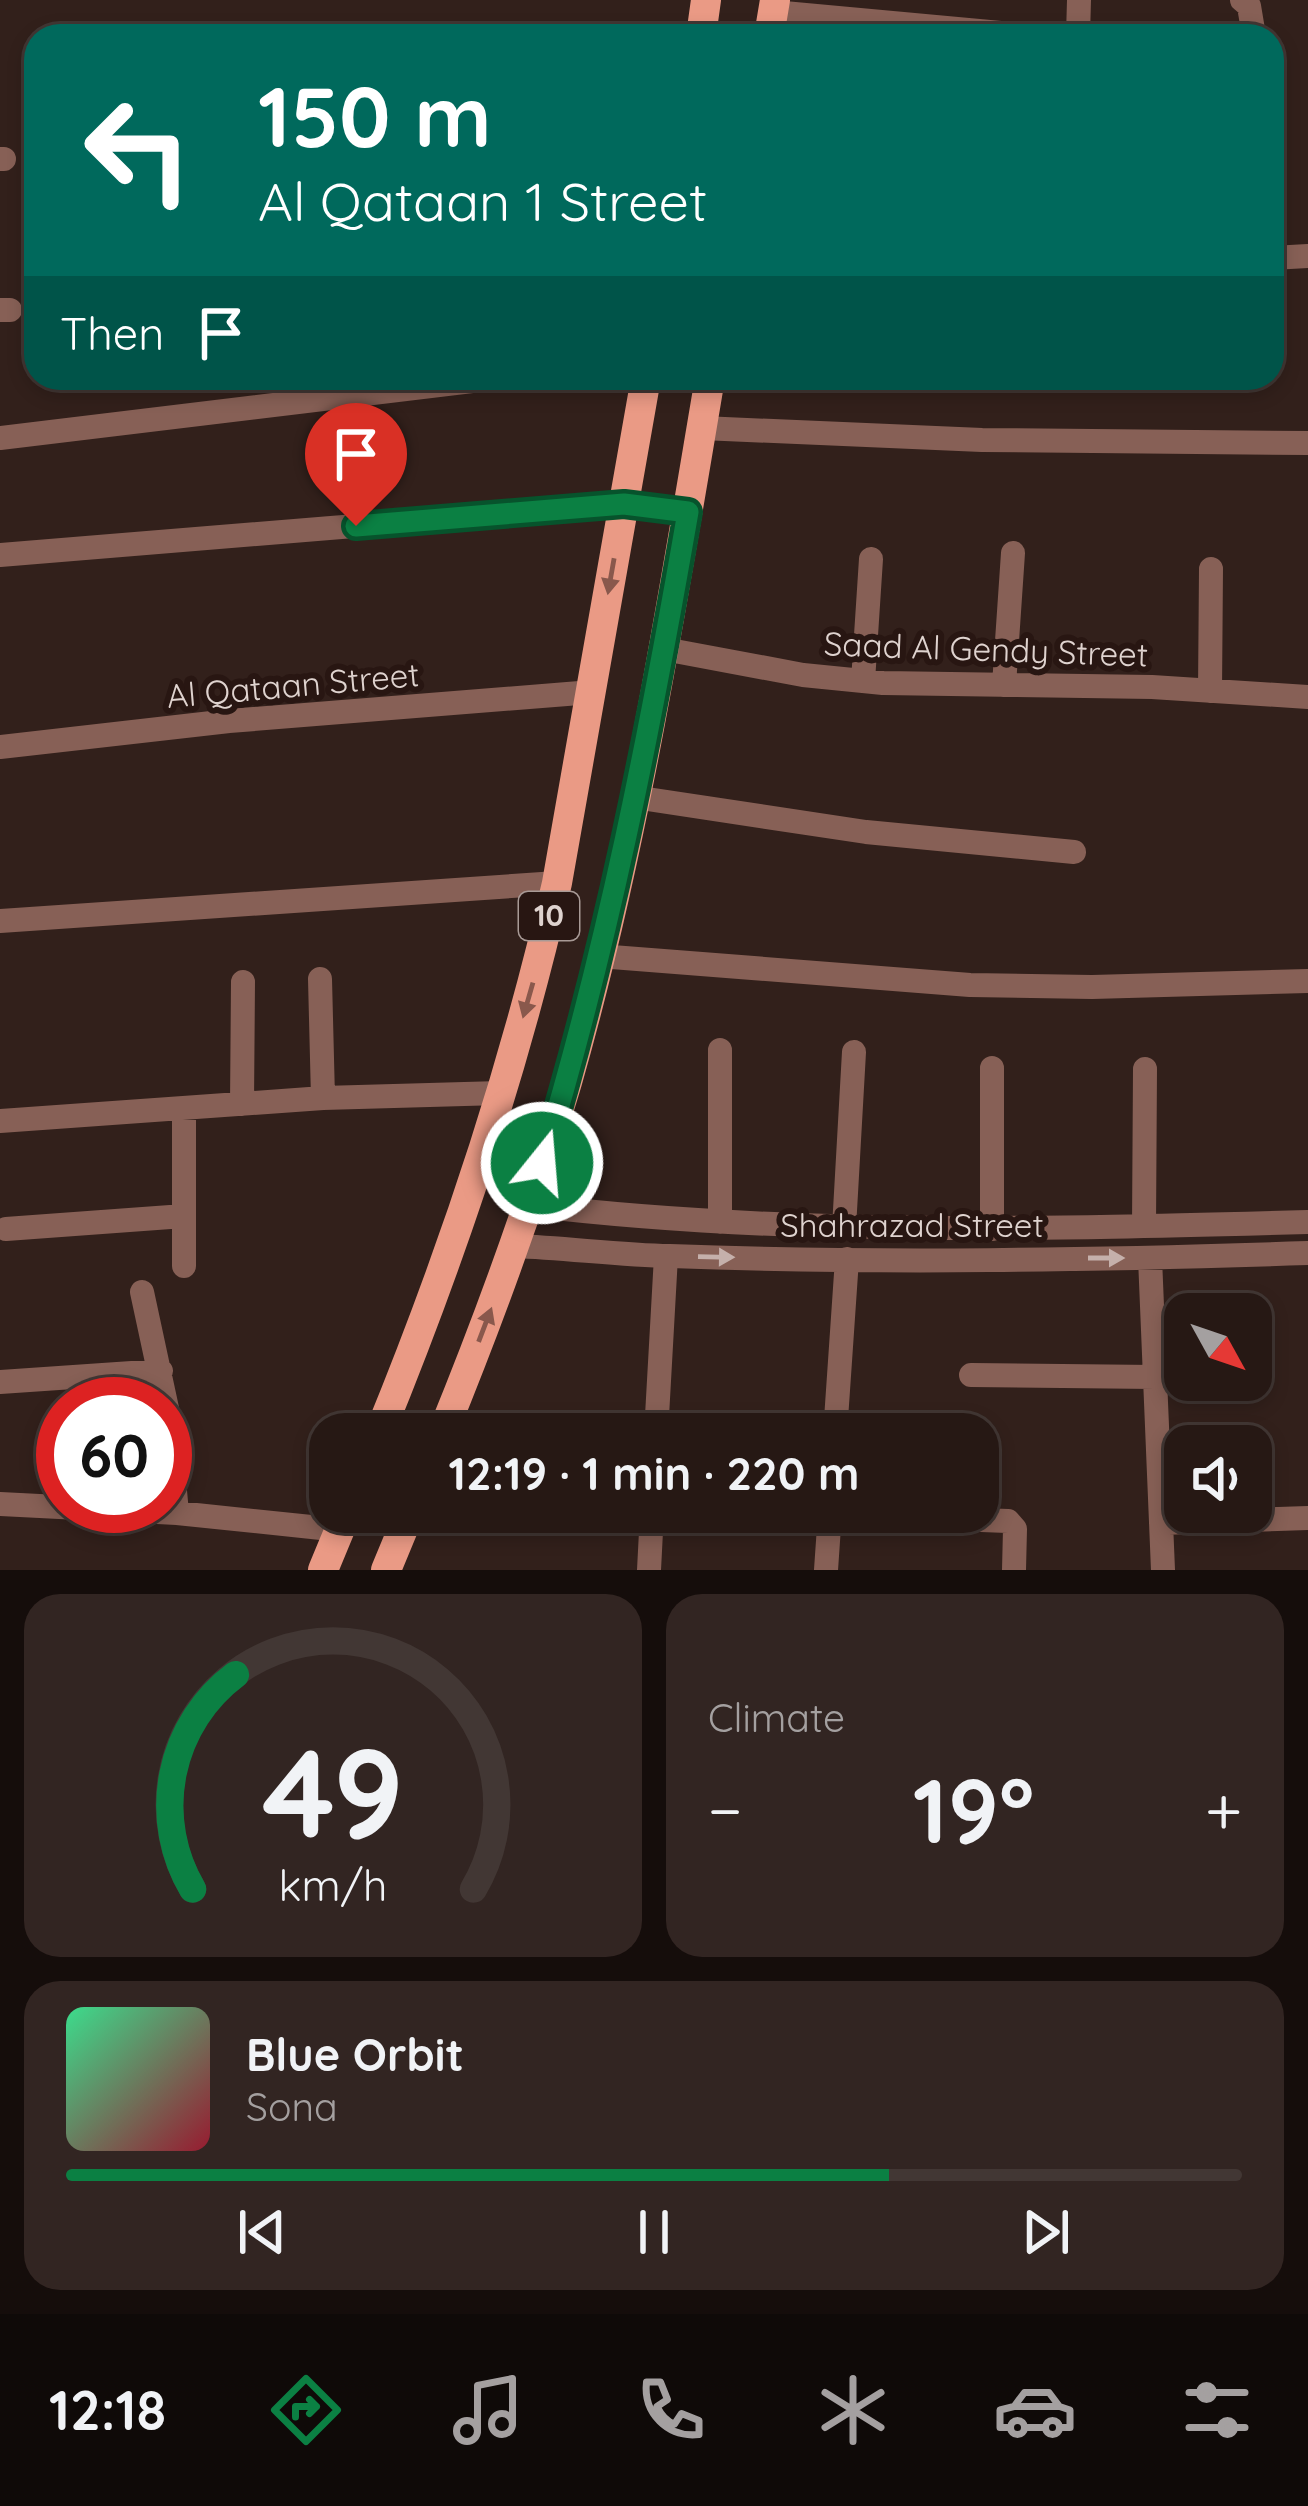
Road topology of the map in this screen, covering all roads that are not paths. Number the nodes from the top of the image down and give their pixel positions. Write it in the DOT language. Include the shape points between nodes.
graph roads {
  1 [pos="1078,0"];
  2 [pos="1094,0"];
  3 [pos="772,16"];
  4 [pos="876,24"];
  5 [pos="399,390"];
  6 [pos="644,390"];
  7 [pos="708,390"];
  8 [pos="702,428"];
  9 [pos="0,439"];
  10 [pos="1308,443"];
  11 [pos="624,504"];
  12 [pos="688,512"];
  13 [pos="1013,553"];
  14 [pos="0,555"];
  15 [pos="872,559"];
  16 [pos="1211,569"];
  17 [pos="664,649"];
  18 [pos="863,681"];
  19 [pos="1004,685"];
  20 [pos="1210,691"];
  21 [pos="592,692"];
  22 [pos="1308,698"];
  23 [pos="0,747"];
  24 [pos="634,797"];
  25 [pos="1074,853"];
  26 [pos="557,883"];
  27 [pos="0,921"];
  28 [pos="599,956"];
  29 [pos="320,979"];
  30 [pos="1308,981"];
  31 [pos="243,982"];
  32 [pos="720,1050"];
  33 [pos="854,1052"];
  34 [pos="992,1068"];
  35 [pos="1145,1070"];
  36 [pos="500,1093"];
  37 [pos="323,1098"];
  38 [pos="242,1104"];
  39 [pos="184,1108"];
  40 [pos="0,1121"];
  41 [pos="529,1204"];
  42 [pos="184,1216"];
  43 [pos="720,1222"];
  44 [pos="1308,1222"];
  45 [pos="1144,1226"];
  46 [pos="6,1228"];
  47 [pos="844,1228"];
  48 [pos="992,1229"];
  49 [pos="515,1246"];
  50 [pos="1308,1253"];
  51 [pos="666,1256"];
  52 [pos="1150,1258"];
  53 [pos="847,1259"];
  54 [pos="184,1265"];
  55 [pos="142,1292"];
  56 [pos="161,1371"];
  57 [pos="970,1375"];
  58 [pos="1155,1376"];
  59 [pos="162,1377"];
  60 [pos="0,1382"];
  61 [pos="387,1413"];
  62 [pos="450,1413"];
  63 [pos="657,1413"];
  64 [pos="836,1413"];
  65 [pos="0,1504"];
  66 [pos="36,1506"];
  67 [pos="192,1514"];
  68 [pos="1308,1518"];
  69 [pos="309,1519"];
  70 [pos="999,1521"];
  71 [pos="1161,1523"];
  72 [pos="338,1533"];
  73 [pos="401,1533"];
  74 [pos="651,1533"];
  75 [pos="829,1533"];
  76 [pos="323,1570"];
  77 [pos="386,1570"];
  78 [pos="649,1570"];
  79 [pos="826,1570"];
  80 [pos="1014,1570"];
  81 [pos="1163,1570"];
  1 -- 2 [label="street"];
  3 -- 4 [label="street"];
  5 -- 9 [label="street"];
  6 -- 11 [label="main road, 10"];
  7 -- 8 [label="main road, 10"];
  8 -- 10 [label="street"];
  8 -- 12 [label="main road, 10"];
  11 -- 12 [label="street"];
  11 -- 14 [label="street"];
  11 -- 21 [label="main road, 10, one-way"];
  12 -- 17 [label="main road, 10"];
  13 -- 19 [label="street"];
  15 -- 18 [label="street"];
  16 -- 20 [label="street"];
  17 -- 18 [label="street, Saad Al Gendy Street"];
  17 -- 24 [label="main road, 10"];
  18 -- 19 [label="street, Saad Al Gendy Street"];
  19 -- 20 [label="street, Saad Al Gendy Street"];
  20 -- 22 [label="street, Saad Al Gendy Street"];
  21 -- 23 [label="street, Al Qataan Street"];
  21 -- 26 [label="main road, 10"];
  24 -- 25 [label="street"];
  24 -- 28 [label="main road, 10"];
  26 -- 27 [label="street"];
  26 -- 36 [label="main road, 10, one-way"];
  28 -- 30 [label="street" via="970,985"];
  28 -- 41 [label="main road, 10"];
  29 -- 37 [label="street"];
  31 -- 38 [label="street"];
  32 -- 43 [label="street"];
  33 -- 47 [label="street"];
  34 -- 48 [label="street"];
  35 -- 45 [label="street"];
  36 -- 37 [label="street"];
  36 -- 61 [label="main road, 10"];
  37 -- 38 [label="street"];
  38 -- 39 [label="street"];
  39 -- 40 [label="street"];
  39 -- 42 [label="street"];
  41 -- 43 [label="street, Shahrazad Street"];
  41 -- 49 [label="main road, 10"];
  42 -- 46 [label="street"];
  42 -- 54 [label="street"];
  43 -- 47 [label="street, Shahrazad Street"];
  44 -- 45 [label="street, Shahrazad Street"];
  45 -- 48 [label="street, Shahrazad Street"];
  47 -- 48 [label="street, Shahrazad Street"];
  49 -- 51 [label="street, Shahrazad Street"];
  62 -- 49 [label="main road, 10, one-way"];
  50 -- 52 [label="street, Shahrazad Street"];
  51 -- 53 [label="street, Shahrazad Street, one-way"];
  51 -- 63 [label="street"];
  53 -- 52 [label="street, Shahrazad Street, one-way"];
  52 -- 58 [label="street"];
  53 -- 64 [label="street"];
  55 -- 56 [label="street"];
  56 -- 59 [label="street"];
  56 -- 60 [label="street"];
  57 -- 58 [label="street"];
  58 -- 71 [label="street"];
  65 -- 66 [label="street"];
  67 -- 69 [label="street"];
  68 -- 71 [label="street"];
  70 -- 80 [label="street" via="1015,1529"];
  71 -- 81 [label="street"];
  72 -- 76 [label="main road"];
  73 -- 77 [label="main road"];
  74 -- 78 [label="street"];
  75 -- 79 [label="street"];
}
